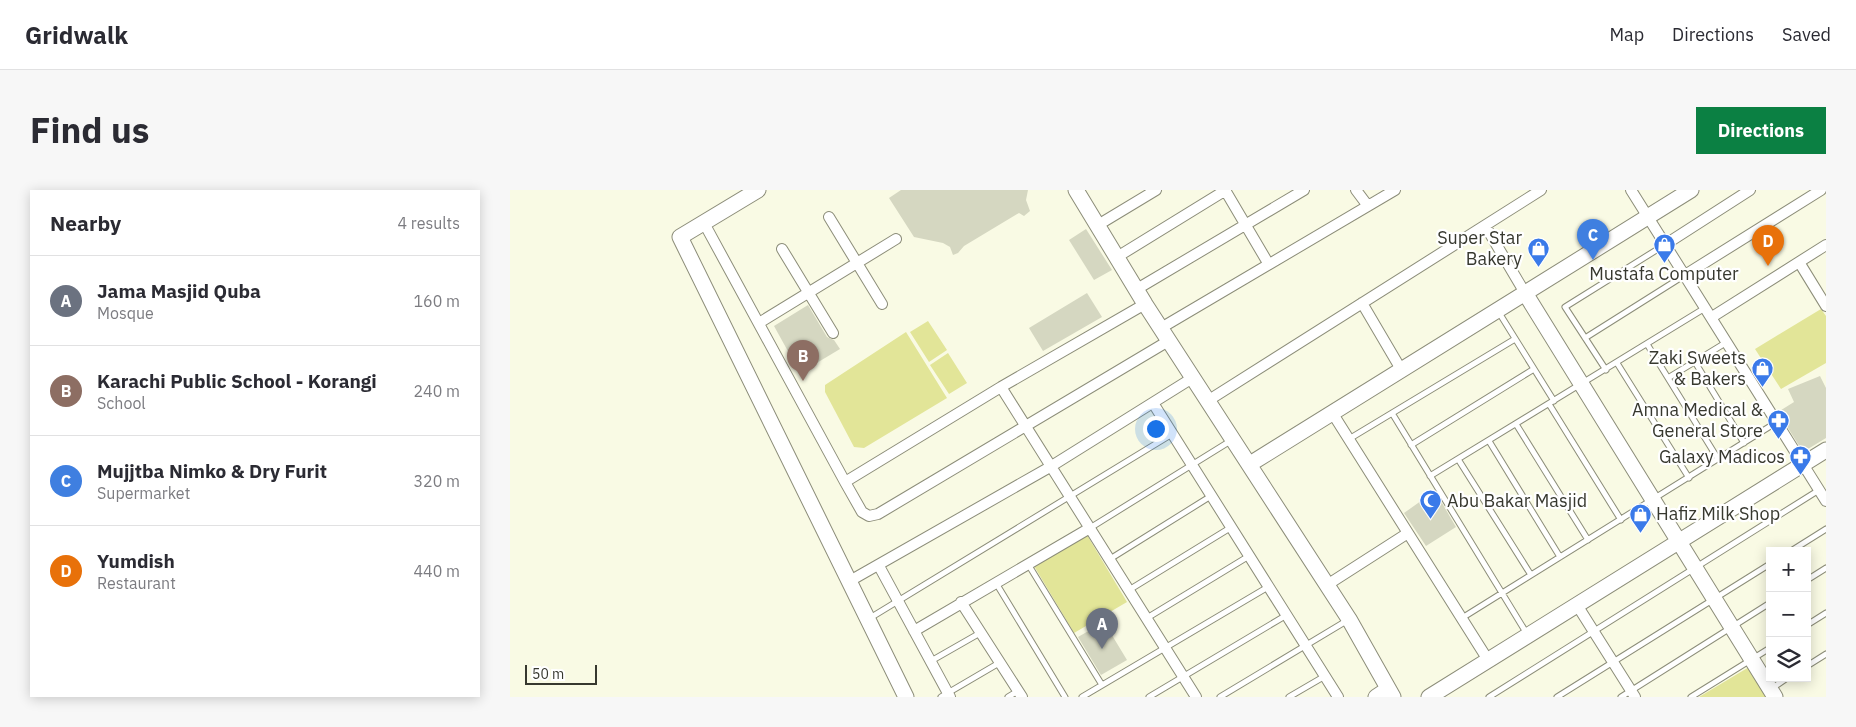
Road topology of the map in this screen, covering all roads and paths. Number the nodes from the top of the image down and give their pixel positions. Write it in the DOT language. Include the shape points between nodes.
graph roads {
  1 [pos="758,190"];
  2 [pos="1156,190"];
  3 [pos="1225,190"];
  4 [pos="1304,190"];
  5 [pos="1356,190"];
  6 [pos="1394,190"];
  7 [pos="1541,190"];
  8 [pos="1631,190"];
  9 [pos="1691,190"];
  10 [pos="1750,190"];
  11 [pos="1821,190"];
  12 [pos="1079,191"];
  13 [pos="1368,206"];
  14 [pos="829,217"];
  15 [pos="1649,217"];
  16 [pos="704,223"];
  17 [pos="1098,225"];
  18 [pos="1246,225"];
  19 [pos="1486,227"];
  20 [pos="896,239"];
  21 [pos="1666,244"];
  22 [pos="1826,245"];
  23 [pos="782,249"];
  24 [pos="1117,257"];
  25 [pos="1799,262"];
  26 [pos="857,263"];
  27 [pos="1268,263"];
  28 [pos="1685,275"];
  29 [pos="1136,289"];
  30 [pos="808,292"];
  31 [pos="1525,293"];
  32 [pos="1362,302"];
  33 [pos="882,304"];
  34 [pos="1145,304"];
  35 [pos="1826,306"];
  36 [pos="1706,308"];
  37 [pos="1498,310"];
  38 [pos="1712,317"];
  39 [pos="758,323"];
  40 [pos="1162,328"];
  41 [pos="833,333"];
  42 [pos="1585,338"];
  43 [pos="1515,339"];
  44 [pos="1170,340"];
  45 [pos="1727,342"];
  46 [pos="1647,344"];
  47 [pos="1695,362"];
  48 [pos="1617,363"];
  49 [pos="1534,369"];
  50 [pos="1606,370"];
  51 [pos="1402,371"];
  52 [pos="1194,377"];
  53 [pos="1668,378"];
  54 [pos="1581,385"];
  55 [pos="1001,387"];
  56 [pos="1208,400"];
  57 [pos="1154,403"];
  58 [pos="1552,403"];
  59 [pos="1392,413"];
  60 [pos="1333,414"];
  61 [pos="1777,422"];
  62 [pos="1516,424"];
  63 [pos="1026,427"];
  64 [pos="1173,433"];
  65 [pos="1234,439"];
  66 [pos="1349,439"];
  67 [pos="1489,441"];
  68 [pos="1744,443"];
  69 [pos="1411,445"];
  70 [pos="1826,450"];
  71 [pos="1458,459"];
  72 [pos="1718,459"];
  73 [pos="1250,464"];
  74 [pos="1803,464"];
  75 [pos="1192,465"];
  76 [pos="1050,467"];
  77 [pos="1430,476"];
  78 [pos="1688,478"];
  79 [pos="845,482"];
  80 [pos="1070,496"];
  81 [pos="1212,496"];
  82 [pos="1824,496"];
  83 [pos="1652,500"];
  84 [pos="1620,520"];
  85 [pos="1090,528"];
  86 [pos="1230,528"];
  87 [pos="1826,529"];
  88 [pos="1408,533"];
  89 [pos="1588,540"];
  90 [pos="1678,541"];
  91 [pos="1797,547"];
  92 [pos="1249,556"];
  93 [pos="1560,558"];
  94 [pos="1110,559"];
  95 [pos="1028,564"];
  96 [pos="879,566"];
  97 [pos="1766,566"];
  98 [pos="1695,568"];
  99 [pos="1826,568"];
  100 [pos="1531,575"];
  101 [pos="1811,577"];
  102 [pos="848,582"];
  103 [pos="996,583"];
  104 [pos="1327,585"];
  105 [pos="1269,587"];
  106 [pos="1128,590"];
  107 [pos="1502,593"];
  108 [pos="1714,599"];
  109 [pos="898,601"];
  110 [pos="961,602"];
  111 [pos="1577,605"];
  112 [pos="1766,606"];
  113 [pos="1826,613"];
  114 [pos="1285,616"];
  115 [pos="1146,618"];
  116 [pos="1461,618"];
  117 [pos="1349,619"];
  118 [pos="867,620"];
  119 [pos="1811,622"];
  120 [pos="1732,627"];
  121 [pos="914,631"];
  122 [pos="1594,632"];
  123 [pos="980,633"];
  124 [pos="1528,635"];
  125 [pos="1305,647"];
  126 [pos="1165,648"];
  127 [pos="1766,650"];
  128 [pos="1826,654"];
  129 [pos="1752,659"];
  130 [pos="1488,660"];
  131 [pos="930,661"];
  132 [pos="999,662"];
  133 [pos="1613,662"];
  134 [pos="1811,663"];
  135 [pos="1325,676"];
  136 [pos="1183,677"];
  137 [pos="1783,682"];
  138 [pos="1102,685"];
  139 [pos="1773,693"];
  140 [pos="1020,694"];
  141 [pos="1386,694"];
  142 [pos="1633,694"];
  143 [pos="946,696"];
  144 [pos="906,697"];
  145 [pos="1008,697"];
  146 [pos="1065,697"];
  147 [pos="1082,697"];
  148 [pos="1149,697"];
  149 [pos="1196,697"];
  150 [pos="1220,697"];
  151 [pos="1288,697"];
  152 [pos="1338,697"];
  153 [pos="1430,697"];
  154 [pos="1489,697"];
  155 [pos="1557,697"];
  156 [pos="1621,697"];
  157 [pos="1691,697"];
  1 -- 16 [label="street"];
  2 -- 17 [label="street"];
  3 -- 18 [label="street"];
  3 -- 24 [label="street"];
  4 -- 18 [label="street"];
  5 -- 13 [label="street"];
  6 -- 13 [label="street"];
  7 -- 19 [label="street"];
  8 -- 15 [label="street"];
  9 -- 15 [label="street"];
  10 -- 21 [label="street"];
  11 -- 28 [label="street"];
  12 -- 17 [label="street"];
  13 -- 27 [label="street"];
  14 -- 26 [label="street"];
  15 -- 21 [label="street"];
  15 -- 31 [label="street"];
  16 -- 39 [label="street"];
  16 -- 102 [label="street" via="680,237"];
  17 -- 24 [label="street"];
  18 -- 27 [label="street"];
  18 -- 29 [label="street"];
  19 -- 31 [label="street"];
  19 -- 32 [label="street"];
  20 -- 26 [label="street"];
  21 -- 28 [label="street"];
  21 -- 42 [label="lane" via="1565,307"];
  22 -- 25 [label="street"];
  23 -- 30 [label="street"];
  24 -- 29 [label="street"];
  25 -- 35 [label="street"];
  25 -- 38 [label="street"];
  26 -- 30 [label="street"];
  26 -- 33 [label="street"];
  27 -- 40 [label="street"];
  28 -- 36 [label="street"];
  28 -- 42 [label="lane"];
  29 -- 34 [label="street"];
  30 -- 39 [label="street"];
  30 -- 41 [label="street"];
  31 -- 37 [label="street"];
  31 -- 54 [label="street"];
  32 -- 51 [label="street"];
  32 -- 56 [label="street"];
  34 -- 40 [label="street"];
  34 -- 55 [label="street"];
  36 -- 38 [label="street"];
  36 -- 46 [label="lane"];
  37 -- 43 [label="lane"];
  37 -- 51 [label="street"];
  38 -- 45 [label="street"];
  39 -- 79 [label="street"];
  40 -- 44 [label="street"];
  42 -- 50 [label="lane"];
  43 -- 49 [label="lane"];
  43 -- 59 [label="lane"];
  44 -- 52 [label="street"];
  44 -- 63 [label="street"];
  45 -- 47 [label="lane"];
  45 -- 61 [label="street"];
  46 -- 48 [label="lane"];
  46 -- 53 [label="lane"];
  47 -- 53 [label="lane"];
  47 -- 68 [label="lane"];
  48 -- 50 [label="lane"];
  48 -- 78 [label="lane"];
  49 -- 58 [label="lane"];
  49 -- 69 [label="lane"];
  50 -- 54 [label="lane"];
  51 -- 60 [label="street"];
  52 -- 56 [label="street"];
  52 -- 57 [label="street"];
  53 -- 72 [label="lane"];
  54 -- 58 [label="lane"];
  54 -- 83 [label="street"];
  55 -- 63 [label="street"];
  55 -- 79 [label="street"];
  56 -- 65 [label="street"];
  57 -- 64 [label="street"];
  57 -- 76 [label="street"];
  58 -- 62 [label="lane"];
  58 -- 84 [label="lane"];
  59 -- 66 [label="lane"];
  59 -- 69 [label="lane"];
  60 -- 66 [label="street"];
  60 -- 73 [label="street"];
  61 -- 68 [label="lane"];
  61 -- 74 [label="street"];
  62 -- 67 [label="lane"];
  62 -- 89 [label="lane"];
  63 -- 76 [label="street"];
  63 -- 79 [label="street" via="874,516 862,512"];
  64 -- 75 [label="street"];
  64 -- 80 [label="lane"];
  65 -- 73 [label="street"];
  65 -- 75 [label="lane"];
  66 -- 88 [label="street"];
  67 -- 71 [label="lane"];
  67 -- 93 [label="lane"];
  68 -- 72 [label="lane"];
  69 -- 77 [label="lane"];
  70 -- 74 [label="street"];
  71 -- 77 [label="lane"];
  71 -- 100 [label="lane"];
  72 -- 78 [label="lane"];
  73 -- 104 [label="street"];
  74 -- 82 [label="street"];
  74 -- 90 [label="street"];
  75 -- 81 [label="street"];
  75 -- 85 [label="lane"];
  76 -- 80 [label="street"];
  76 -- 96 [label="street"];
  77 -- 107 [label="lane"];
  78 -- 83 [label="lane"];
  80 -- 85 [label="street"];
  80 -- 109 [label="lane"];
  81 -- 86 [label="street"];
  81 -- 94 [label="lane"];
  82 -- 98 [label="lane"];
  83 -- 84 [label="lane"];
  83 -- 90 [label="street"];
  84 -- 89 [label="lane"];
  85 -- 94 [label="street"];
  85 -- 95 [label="street"];
  86 -- 92 [label="street"];
  86 -- 106 [label="lane"];
  87 -- 91 [label="lane"];
  88 -- 104 [label="street"];
  88 -- 116 [label="street"];
  89 -- 93 [label="lane"];
  90 -- 98 [label="street"];
  90 -- 111 [label="street"];
  92 -- 105 [label="street"];
  92 -- 115 [label="lane"];
  93 -- 100 [label="lane"];
  94 -- 106 [label="street"];
  95 -- 103 [label="street"];
  95 -- 138 [label="lane"];
  96 -- 102 [label="street"];
  96 -- 109 [label="street"];
  97 -- 108 [label="lane"];
  98 -- 108 [label="street"];
  98 -- 122 [label="lane"];
  99 -- 101 [label="lane"];
  100 -- 107 [label="lane"];
  102 -- 118 [label="street"];
  103 -- 110 [label="street"];
  103 -- 146 [label="lane"];
  104 -- 117 [label="street"];
  105 -- 114 [label="street"];
  105 -- 126 [label="lane"];
  106 -- 115 [label="street"];
  107 -- 116 [label="lane"];
  107 -- 124 [label="lane"];
  108 -- 120 [label="street"];
  108 -- 133 [label="lane"];
  109 -- 118 [label="lane"];
  109 -- 121 [label="street"];
  110 -- 121 [label="street"];
  110 -- 123 [label="street"];
  111 -- 122 [label="street"];
  111 -- 124 [label="street"];
  112 -- 120 [label="lane"];
  113 -- 119 [label="lane"];
  114 -- 125 [label="street"];
  114 -- 136 [label="lane"];
  115 -- 126 [label="street"];
  116 -- 130 [label="street"];
  117 -- 125 [label="lane"];
  117 -- 141 [label="street"];
  118 -- 144 [label="street"];
  120 -- 129 [label="street"];
  120 -- 142 [label="lane"];
  121 -- 131 [label="street"];
  122 -- 133 [label="street"];
  122 -- 154 [label="lane"];
  123 -- 131 [label="lane"];
  123 -- 132 [label="street"];
  124 -- 130 [label="street"];
  125 -- 135 [label="street"];
  125 -- 150 [label="lane"];
  126 -- 136 [label="street"];
  126 -- 138 [label="lane"];
  127 -- 129 [label="lane"];
  128 -- 134 [label="lane"];
  129 -- 139 [label="street"];
  129 -- 157 [label="lane"];
  130 -- 153 [label="street"];
  131 -- 143 [label="street"];
  132 -- 140 [label="street"];
  132 -- 143 [label="lane"];
  133 -- 142 [label="street"];
  133 -- 155 [label="lane"];
  135 -- 151 [label="lane"];
  135 -- 152 [label="street"];
  136 -- 148 [label="lane"];
  136 -- 149 [label="street"];
  137 -- 139 [label="lane"];
  138 -- 147 [label="lane"];
  140 -- 145 [label="lane"];
  142 -- 156 [label="lane"];
}
